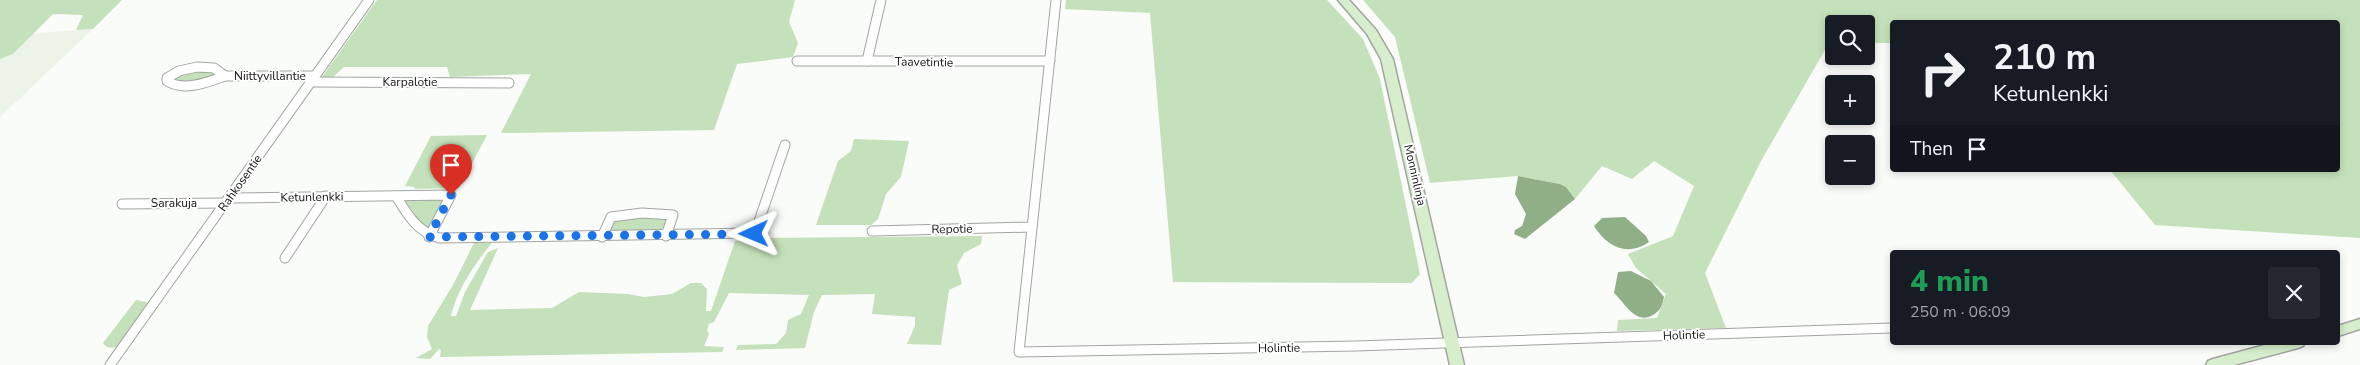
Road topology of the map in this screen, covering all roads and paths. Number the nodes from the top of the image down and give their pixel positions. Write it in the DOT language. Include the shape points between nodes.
graph roads {
  1 [pos="369,0"];
  2 [pos="881,0"];
  3 [pos="1056,0"];
  4 [pos="1343,0"];
  5 [pos="797,61"];
  6 [pos="867,61"];
  7 [pos="1050,62"];
  8 [pos="224,76"];
  9 [pos="313,79"];
  10 [pos="509,83"];
  11 [pos="785,145"];
  12 [pos="326,196"];
  13 [pos="396,196"];
  14 [pos="227,200"];
  15 [pos="122,204"];
  16 [pos="1032,227"];
  17 [pos="872,230"];
  18 [pos="666,236"];
  19 [pos="429,237"];
  20 [pos="602,237"];
  21 [pos="284,258"];
  22 [pos="2360,324"];
  23 [pos="1890,328"];
  24 [pos="2340,330"];
  25 [pos="1452,342"];
  26 [pos="2287,345"];
  27 [pos="110,365"];
  28 [pos="1457,365"];
  29 [pos="2213,365"];
  1 -- 9 [label="street, Rahkosentie"];
  2 -- 6 [label="street"];
  3 -- 7 [label="street, Holintie"];
  4 -- 25 [label="street, Monninlinja" via="1372,32 1387,59"];
  5 -- 6 [label="street, Taavetintie"];
  6 -- 7 [label="street, Taavetintie"];
  7 -- 16 [label="street, Holintie"];
  8 -- 8 [label="street, Niittyvillantie" via="218,69 185,68 171,74 167,80 173,85 195,84"];
  8 -- 9 [label="street, Niittyvillantie"];
  9 -- 10 [label="street, Karpalotie"];
  9 -- 14 [label="street, Rahkosentie"];
  11 -- 18 [label="street" via="754,234"];
  12 -- 13 [label="street, Ketunlenkki"];
  12 -- 14 [label="street, Ketunlenkki"];
  12 -- 21 [label="street"];
  13 -- 19 [label="street" via="421,232"];
  13 -- 19 [label="street, Ketunlenkki" via="451,195"];
  14 -- 15 [label="street, Sarakuja"];
  14 -- 27 [label="street, Rahkosentie"];
  16 -- 17 [label="street, Repotie"];
  16 -- 25 [label="street, Holintie" via="1019,352"];
  18 -- 20 [label="street"];
  18 -- 20 [label="street" via="673,215 664,213 611,217"];
  19 -- 20 [label="street"];
  22 -- 24 [label="street"];
  23 -- 25 [label="street, Holintie"];
  25 -- 28 [label="street, Monninlinja"];
  26 -- 29 [label="street"];
}
